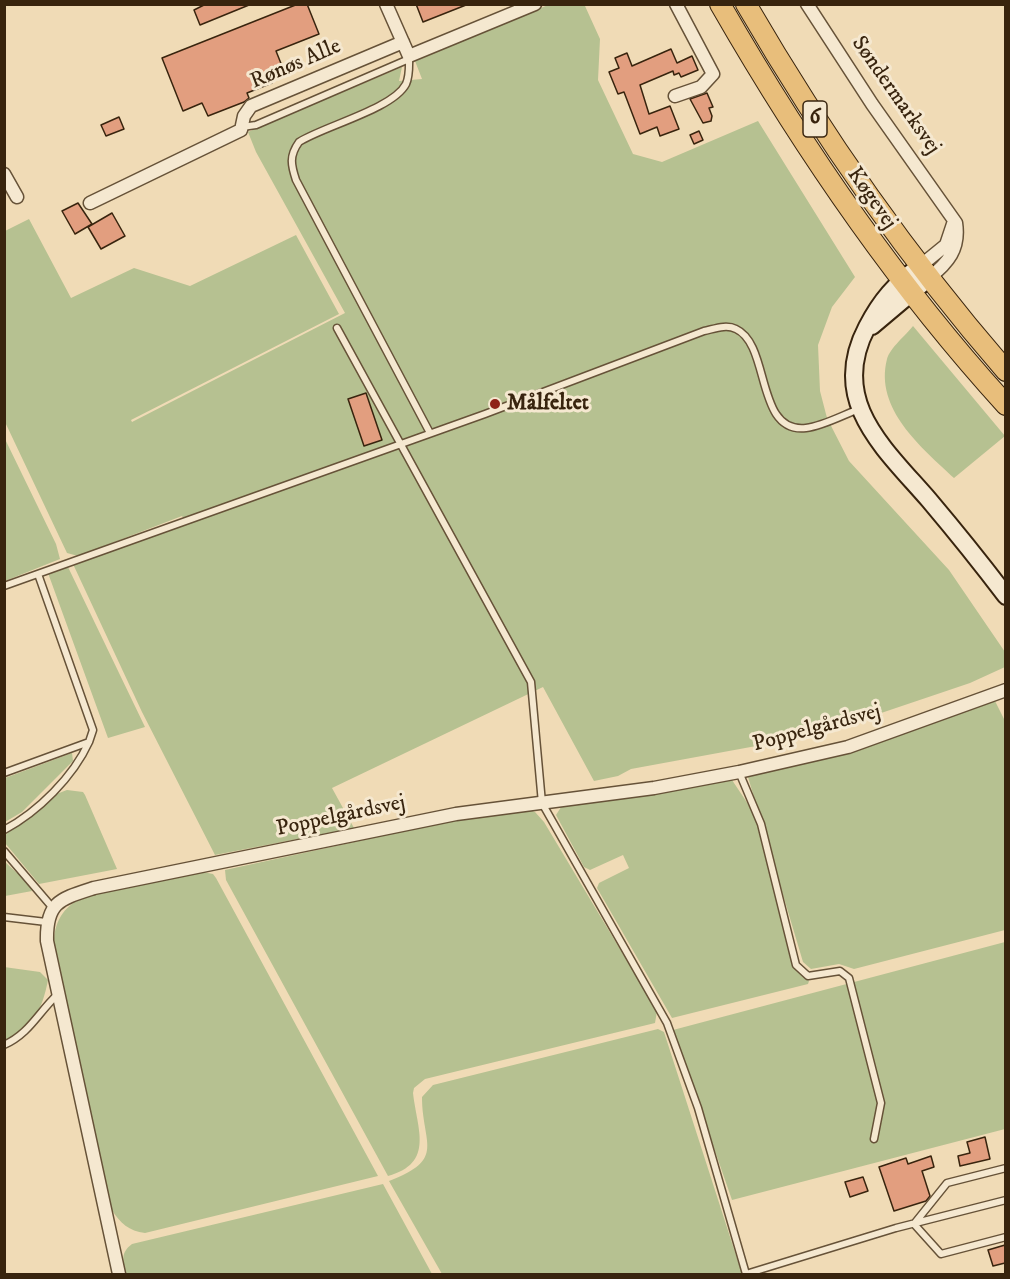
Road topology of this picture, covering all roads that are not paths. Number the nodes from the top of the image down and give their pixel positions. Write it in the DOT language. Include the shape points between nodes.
graph roads {
  1 [pos="386,4"];
  2 [pos="535,4"];
  3 [pos="676,4"];
  4 [pos="720,4"];
  5 [pos="746,4"];
  6 [pos="807,4"];
  7 [pos="403,42"];
  8 [pos="409,57"];
  9 [pos="675,96"];
  10 [pos="242,127"];
  11 [pos="4,174"];
  12 [pos="17,196"];
  13 [pos="90,203"];
  14 [pos="924,273"];
  15 [pos="905,286"];
  16 [pos="337,328"];
  17 [pos="1005,371"];
  18 [pos="1005,405"];
  19 [pos="859,409"];
  20 [pos="430,433"];
  21 [pos="401,443"];
  22 [pos="38,574"];
  23 [pos="4,586"];
  24 [pos="1005,596"];
  25 [pos="1005,690"];
  26 [pos="89,742"];
  27 [pos="739,772"];
  28 [pos="4,773"];
  29 [pos="542,803"];
  30 [pos="4,830"];
  31 [pos="4,851"];
  32 [pos="52,907"];
  33 [pos="4,917"];
  34 [pos="46,922"];
  35 [pos="58,994"];
  36 [pos="4,1045"];
  37 [pos="874,1139"];
  38 [pos="1005,1168"];
  39 [pos="1005,1200"];
  40 [pos="914,1224"];
  41 [pos="1005,1237"];
  42 [pos="119,1275"];
  43 [pos="746,1275"];
  1 -- 7 [label="street"];
  2 -- 8 [label="street"];
  3 -- 9 [label="street" via="713,74 701,87"];
  4 -- 15 [label="main road, Køgevej / 6" via="802,142"];
  5 -- 14 [label="main road, Køgevej / 6" via="823,132"];
  6 -- 14 [label="street, Søndermarksvej" via="872,104 950,211 954,224 946,245"];
  7 -- 8 [label="street"];
  7 -- 10 [label="street, Rønøs Alle" via="251,106"];
  8 -- 10 [label="lane" via="256,125"];
  8 -- 20 [label="lane" via="407,81 400,92 299,142 293,150 291,165"];
  10 -- 13 [label="street, Rønøs Alle"];
  11 -- 12 [label="street"];
  14 -- 15 [label="street"];
  14 -- 17 [label="main road, Køgevej / 6"];
  15 -- 18 [label="main road, Køgevej / 6"];
  15 -- 19 [label="street" via="862,335 853,364"];
  16 -- 21 [label="lane"];
  19 -- 20 [label="lane" via="806,428 784,424 774,412 747,340 737,329 725,326"];
  19 -- 24 [label="street" via="875,438 975,554"];
  20 -- 21 [label="lane"];
  21 -- 22 [label="lane"];
  21 -- 29 [label="lane" via="531,682"];
  22 -- 23 [label="lane"];
  22 -- 26 [label="lane" via="93,730"];
  25 -- 27 [label="street, Poppelgårdsvej" via="848,747"];
  26 -- 28 [label="lane"];
  26 -- 30 [label="lane" via="79,763 32,811"];
  27 -- 29 [label="street, Poppelgårdsvej"];
  27 -- 37 [label="lane" via="760,824 796,965 808,976 840,971 849,978 881,1103"];
  29 -- 32 [label="street, Poppelgårdsvej" via="456,814 94,888 69,896"];
  29 -- 43 [label="lane" via="666,1023 698,1108"];
  31 -- 32 [label="lane"];
  32 -- 34 [label="street"];
  33 -- 34 [label="lane"];
  34 -- 35 [label="street"];
  35 -- 36 [label="lane" via="31,1028"];
  35 -- 42 [label="street"];
  38 -- 40 [label="lane" via="947,1183"];
  39 -- 40 [label="lane"];
  40 -- 41 [label="lane" via="941,1254"];
  40 -- 43 [label="lane"];
}
